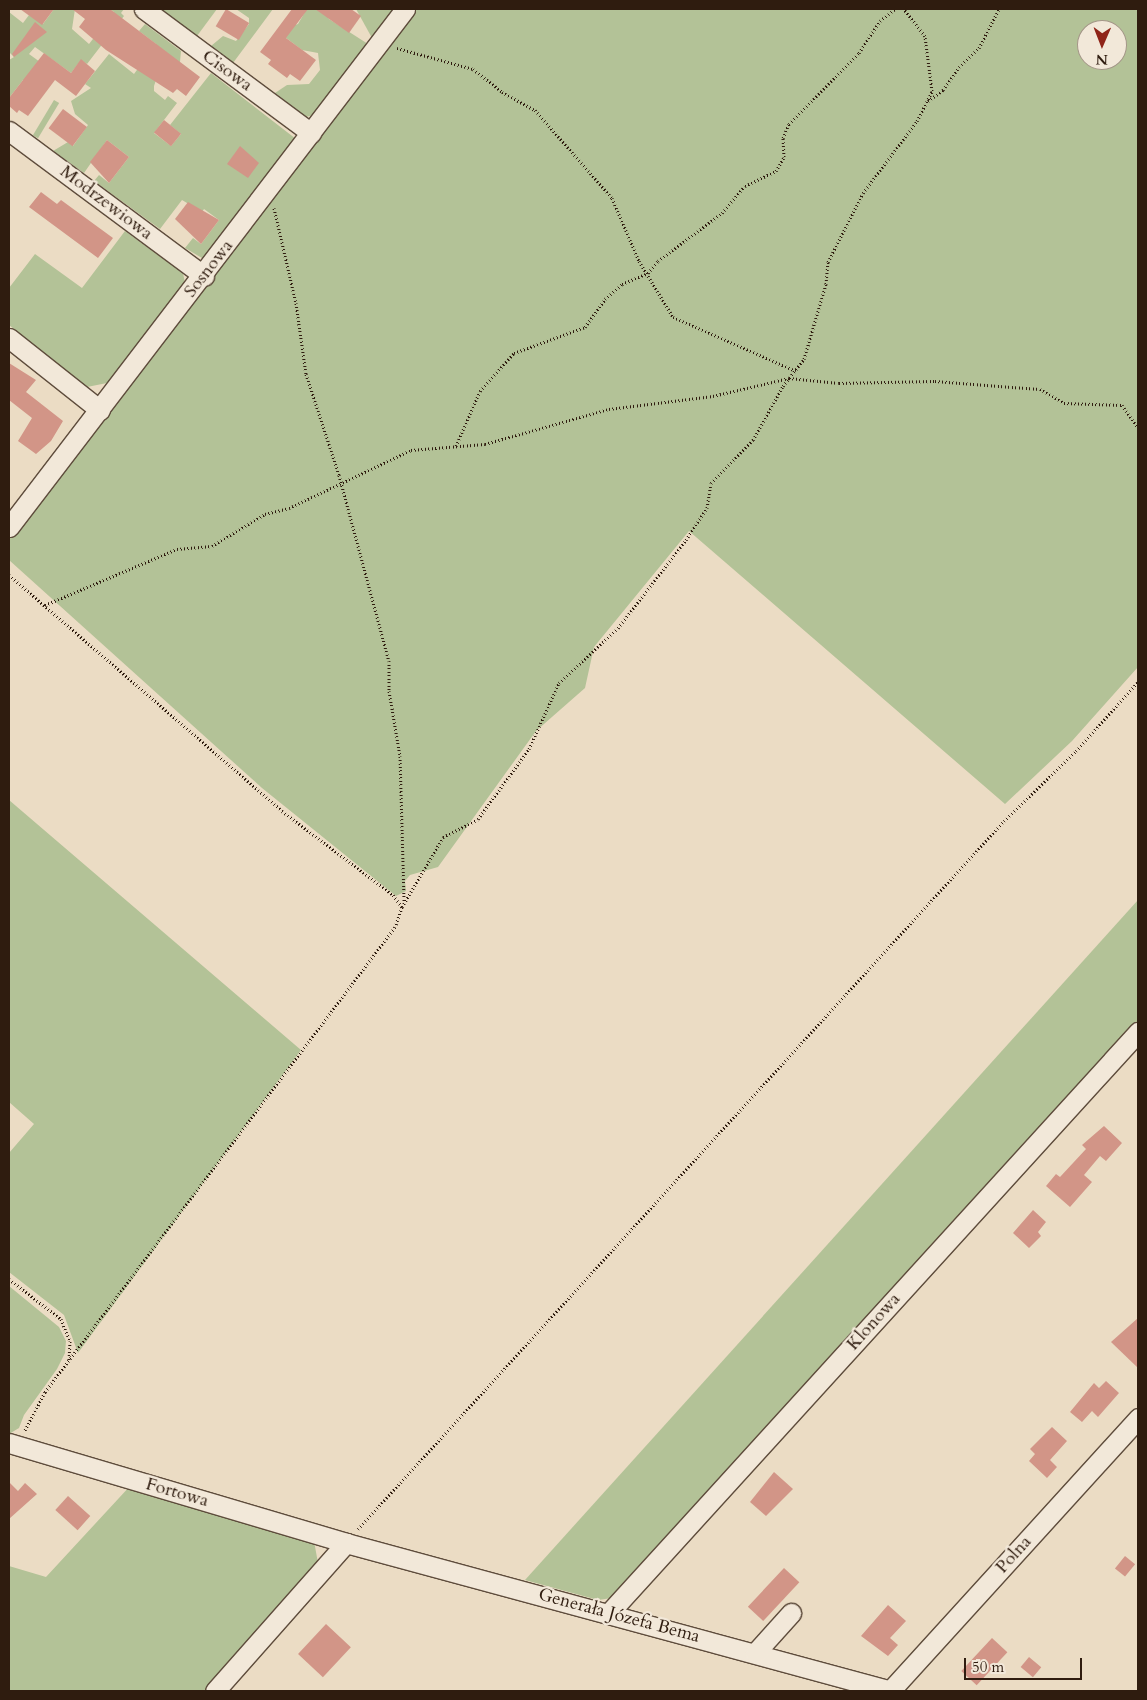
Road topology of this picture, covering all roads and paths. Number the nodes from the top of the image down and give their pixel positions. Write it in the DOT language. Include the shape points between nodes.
graph roads {
  1 [pos="144,9"];
  2 [pos="405,9"];
  3 [pos="895,9"];
  4 [pos="904,9"];
  5 [pos="1000,9"];
  6 [pos="377,46"];
  7 [pos="927,101"];
  8 [pos="9,131"];
  9 [pos="311,133"];
  10 [pos="266,194"];
  11 [pos="648,273"];
  12 [pos="204,276"];
  13 [pos="9,338"];
  14 [pos="796,371"];
  15 [pos="789,378"];
  16 [pos="100,410"];
  17 [pos="1138,428"];
  18 [pos="456,446"];
  19 [pos="342,484"];
  20 [pos="9,527"];
  21 [pos="9,575"];
  22 [pos="45,605"];
  23 [pos="1138,682"];
  24 [pos="402,907"];
  25 [pos="1138,1032"];
  26 [pos="9,1279"];
  27 [pos="68,1363"];
  28 [pos="1138,1418"];
  29 [pos="15,1445"];
  30 [pos="346,1542"];
  31 [pos="609,1613"];
  32 [pos="791,1613"];
  33 [pos="754,1654"];
  34 [pos="216,1691"];
  35 [pos="890,1691"];
  1 -- 9 [label="street, Cisowa"];
  2 -- 6 [label="street, Sosnowa"];
  3 -- 11 [label="path" via="880,21 859,53 789,124 783,136 784,157 776,171 745,186 722,213 658,260"];
  4 -- 7 [label="path" via="925,36 932,86"];
  5 -- 7 [label="path" via="979,48 943,90"];
  6 -- 9 [label="street, Sosnowa"];
  6 -- 11 [label="path" via="384,50 402,48 432,60 473,69 502,92 534,110 612,198"];
  7 -- 14 [label="path" via="880,174 863,193 832,255 813,334"];
  8 -- 12 [label="street, Modrzewiowa"];
  9 -- 10 [label="street, Sosnowa"];
  10 -- 12 [label="street, Sosnowa"];
  10 -- 19 [label="path" via="273,204 285,250 306,374"];
  11 -- 14 [label="path" via="673,317"];
  11 -- 18 [label="path" via="622,284 605,299 585,327 537,342 503,362 480,391"];
  12 -- 16 [label="street, Sosnowa"];
  13 -- 16 [label="street"];
  14 -- 15 [label="path"];
  15 -- 17 [label="path" via="839,383 886,379 944,381 1040,389 1064,403 1122,405"];
  15 -- 18 [label="path" via="713,396 609,409 505,439"];
  15 -- 24 [label="path" via="753,440 711,483 707,508 697,525 618,628 559,683 539,732 493,800 471,825 451,830 443,837"];
  16 -- 20 [label="street, Sosnowa"];
  18 -- 19 [label="path" via="411,450"];
  19 -- 22 [label="path" via="289,508 265,514 212,546 177,549"];
  19 -- 24 [label="path" via="389,661 389,691 400,756 405,884"];
  21 -- 22 [label="path"];
  22 -- 24 [label="path" via="282,812 393,895"];
  23 -- 30 [label="path" via="1076,751 1004,821 910,929"];
  24 -- 27 [label="path" via="395,927"];
  25 -- 31 [label="street, Klonowa"];
  26 -- 27 [label="path" via="61,1320 70,1341"];
  27 -- 29 [label="path" via="33,1410"];
  28 -- 35 [label="street, Polna"];
  29 -- 30 [label="street, Fortowa"];
  30 -- 31 [label="street, Generała Józefa Bema"];
  30 -- 34 [label="street"];
  31 -- 33 [label="street, Generała Józefa Bema"];
  32 -- 33 [label="street"];
  33 -- 35 [label="street, Generała Józefa Bema"];
}
